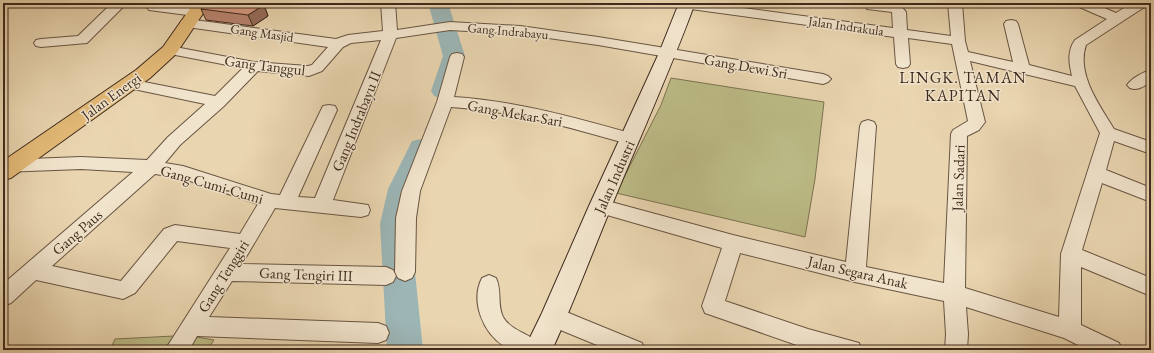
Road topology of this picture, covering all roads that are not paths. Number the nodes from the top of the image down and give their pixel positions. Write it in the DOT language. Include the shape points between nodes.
graph roads {
  1 [pos="120,3"];
  2 [pos="388,3"];
  3 [pos="683,3"];
  4 [pos="955,3"];
  5 [pos="1082,3"];
  6 [pos="1142,3"];
  7 [pos="872,6"];
  8 [pos="154,7"];
  9 [pos="194,13"];
  10 [pos="1117,19"];
  11 [pos="1011,24"];
  12 [pos="900,34"];
  13 [pos="390,35"];
  14 [pos="343,41"];
  15 [pos="41,43"];
  16 [pos="960,48"];
  17 [pos="170,50"];
  18 [pos="668,53"];
  19 [pos="457,57"];
  20 [pos="903,64"];
  21 [pos="254,66"];
  22 [pos="1022,68"];
  23 [pos="1151,75"];
  24 [pos="823,79"];
  25 [pos="1081,83"];
  26 [pos="129,84"];
  27 [pos="1135,85"];
  28 [pos="218,102"];
  29 [pos="445,102"];
  30 [pos="329,110"];
  31 [pos="868,126"];
  32 [pos="1108,133"];
  33 [pos="631,139"];
  34 [pos="1151,148"];
  35 [pos="151,167"];
  36 [pos="7,168"];
  37 [pos="1096,173"];
  38 [pos="1151,195"];
  39 [pos="278,202"];
  40 [pos="600,206"];
  41 [pos="321,207"];
  42 [pos="361,210"];
  43 [pos="245,242"];
  44 [pos="733,243"];
  45 [pos="1071,254"];
  46 [pos="33,271"];
  47 [pos="225,272"];
  48 [pos="855,273"];
  49 [pos="489,284"];
  50 [pos="1151,287"];
  51 [pos="954,294"];
  52 [pos="3,297"];
  53 [pos="554,317"];
  54 [pos="192,326"];
  55 [pos="1070,330"];
  56 [pos="378,333"];
  57 [pos="1098,347"];
  58 [pos="176,350"];
  59 [pos="532,350"];
  60 [pos="538,350"];
  61 [pos="634,350"];
  62 [pos="851,350"];
  63 [pos="956,350"];
  1 -- 15 [label="street" via="82,40"];
  2 -- 13 [label="street"];
  3 -- 12 [label="street, Jalan Indrakula"];
  3 -- 18 [label="street, Jalan Industri"];
  4 -- 16 [label="street, Jalan Sadari"];
  5 -- 10 [label="street"];
  6 -- 10 [label="street"];
  7 -- 12 [label="street" via="898,10"];
  8 -- 9 [label="street, Gang Masjid"];
  9 -- 14 [label="street, Gang Masjid"];
  9 -- 17 [label="highway, Jalan Energi"];
  10 -- 25 [label="street" via="1080,43 1076,49"];
  11 -- 22 [label="street"];
  12 -- 16 [label="street, Jalan Indrakula"];
  12 -- 20 [label="street"];
  13 -- 14 [label="street, Gang Indrabayu"];
  13 -- 18 [label="street, Gang Indrabayu" via="450,26 520,30"];
  13 -- 41 [label="street, Gang Indrabayu II"];
  14 -- 21 [label="street, Gang Tanggul" via="313,70"];
  16 -- 22 [label="street, Jalan Indrakula"];
  16 -- 51 [label="street, Jalan Sadari" via="977,122 959,134"];
  17 -- 21 [label="street, Gang Tanggul"];
  17 -- 26 [label="highway, Jalan Energi"];
  18 -- 24 [label="street, Gang Dewi Sri"];
  18 -- 33 [label="street, Jalan Industri"];
  19 -- 29 [label="street, Gang Mekar Sari"];
  21 -- 28 [label="street, Gang Paus"];
  22 -- 25 [label="street, Jalan Indrakula"];
  23 -- 27 [label="street"];
  25 -- 32 [label="street"];
  26 -- 28 [label="street"];
  26 -- 36 [label="highway, Jalan Energi"];
  28 -- 35 [label="street, Gang Paus" via="174,141"];
  29 -- 33 [label="street, Gang Mekar Sari" via="504,108"];
  29 -- 47 [label="street, Gang Tengiri III" via="411,191 395,274"];
  30 -- 39 [label="street, Gang Tenggiri"];
  31 -- 48 [label="street"];
  32 -- 34 [label="street"];
  32 -- 37 [label="street"];
  33 -- 40 [label="street, Jalan Industri"];
  35 -- 36 [label="street, Gang Cumi-Cumi" via="81,163"];
  35 -- 39 [label="street, Gang Cumi-Cumi" via="183,172"];
  35 -- 46 [label="street, Gang Paus"];
  37 -- 38 [label="street"];
  37 -- 45 [label="street"];
  39 -- 41 [label="street, Gang Cumi-Cumi"];
  39 -- 43 [label="street, Gang Tenggiri"];
  40 -- 44 [label="street, Jalan Segara Anak"];
  40 -- 53 [label="street, Jalan Industri"];
  41 -- 42 [label="street, Gang Cumi-Cumi"];
  43 -- 46 [label="street" via="171,234 123,290"];
  43 -- 47 [label="street, Gang Tenggiri"];
  44 -- 48 [label="street, Jalan Segara Anak"];
  44 -- 62 [label="street" via="713,306 808,339"];
  45 -- 50 [label="street"];
  45 -- 55 [label="street"];
  46 -- 52 [label="street, Gang Paus"];
  47 -- 54 [label="street, Gang Tenggiri"];
  48 -- 51 [label="street, Jalan Segara Anak"];
  49 -- 59 [label="street" via="492,321 501,333"];
  51 -- 55 [label="street, Jalan Segara Anak"];
  51 -- 63 [label="street"];
  53 -- 60 [label="street, Jalan Industri"];
  53 -- 61 [label="street"];
  54 -- 56 [label="street"];
  54 -- 58 [label="street, Gang Tenggiri"];
  55 -- 57 [label="street, Jalan Segara Anak"];
}
